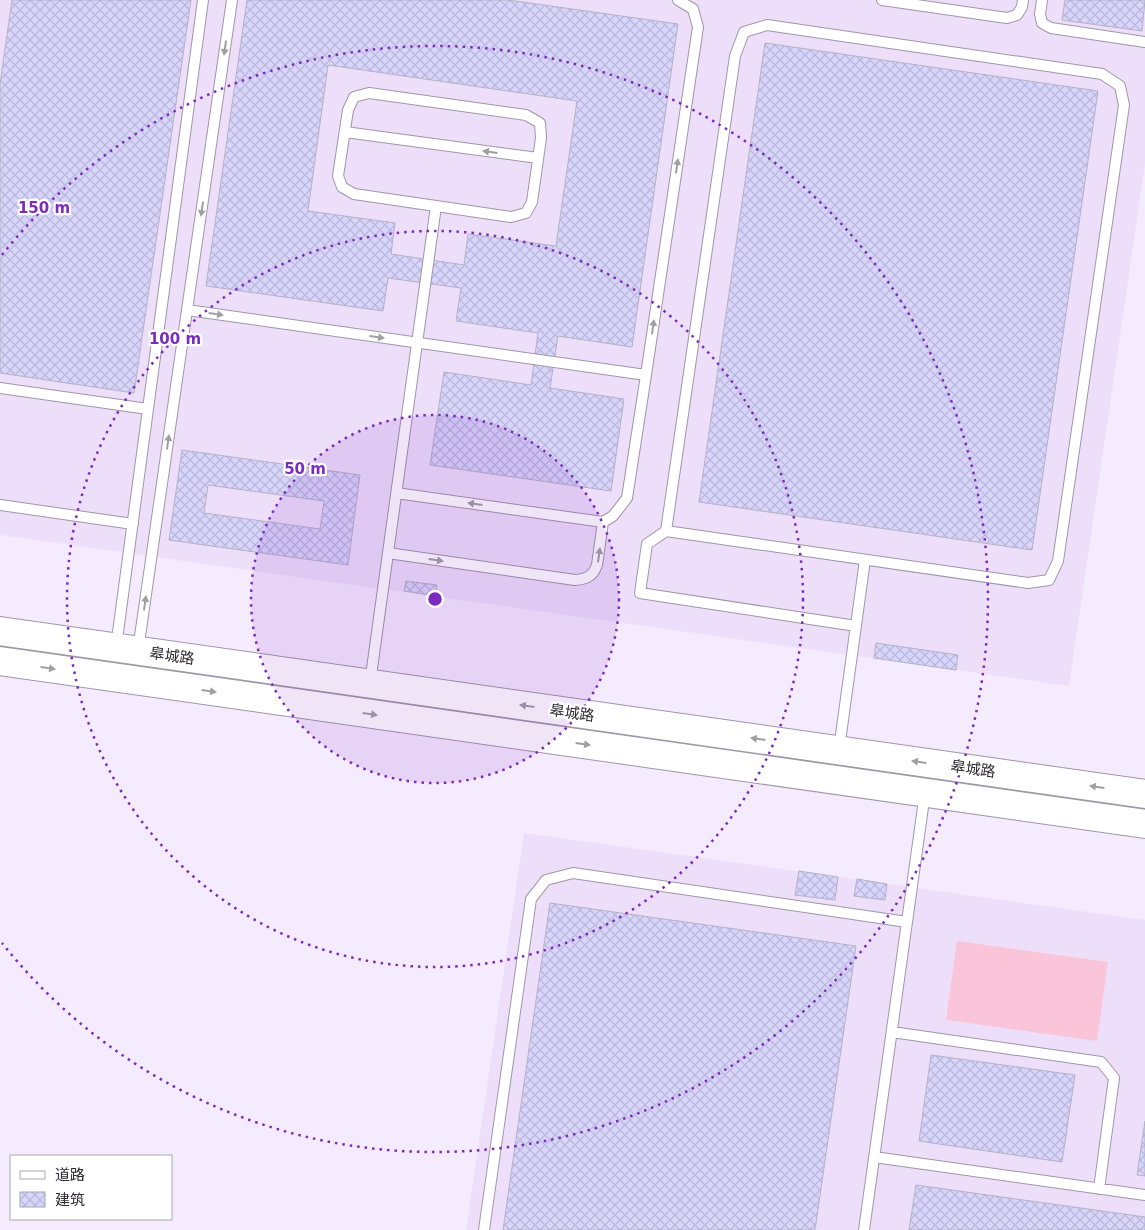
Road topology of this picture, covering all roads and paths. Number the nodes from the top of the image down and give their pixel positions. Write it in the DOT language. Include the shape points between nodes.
graph roads {
  1 [pos="203,0"];
  2 [pos="232,0"];
  3 [pos="678,0"];
  4 [pos="882,0"];
  5 [pos="1022,0"];
  6 [pos="1042,0"];
  7 [pos="1145,42"];
  8 [pos="345,132"];
  9 [pos="538,158"];
  10 [pos="436,206"];
  11 [pos="187,310"];
  12 [pos="417,342"];
  13 [pos="646,375"];
  14 [pos="0,388"];
  15 [pos="148,409"];
  16 [pos="396,493"];
  17 [pos="0,505"];
  18 [pos="603,522"];
  19 [pos="133,524"];
  20 [pos="666,531"];
  21 [pos="388,553"];
  22 [pos="865,560"];
  23 [pos="856,626"];
  24 [pos="0,631"];
  25 [pos="127,649"];
  26 [pos="0,661"];
  27 [pos="370,684"];
  28 [pos="838,750"];
  29 [pos="925,792"];
  30 [pos="1145,794"];
  31 [pos="1145,824"];
  32 [pos="907,922"];
  33 [pos="892,1032"];
  34 [pos="874,1157"];
  35 [pos="1099,1189"];
  36 [pos="1145,1196"];
  37 [pos="484,1230"];
  38 [pos="864,1230"];
  1 -- 15 [label="lane"];
  2 -- 11 [label="lane, one-way"];
  13 -- 3 [label="lane, one-way" via="698,27 693,9"];
  4 -- 5 [label="lane" via="1007,18 1017,15"];
  6 -- 7 [label="lane" via="1042,23 1051,28"];
  9 -- 8 [label="lane, one-way"];
  8 -- 9 [label="lane" via="348,110 354,97 369,93 526,115 540,123"];
  8 -- 10 [label="lane" via="338,176 342,187 354,194"];
  9 -- 10 [label="lane" via="532,202 526,213 511,216"];
  10 -- 12 [label="lane"];
  11 -- 12 [label="lane, one-way"];
  25 -- 11 [label="lane, one-way"];
  12 -- 13 [label="lane"];
  12 -- 16 [label="lane"];
  13 -- 18 [label="lane" via="627,498 617,512"];
  14 -- 15 [label="lane"];
  15 -- 19 [label="lane"];
  18 -- 16 [label="lane, one-way"];
  16 -- 21 [label="lane"];
  17 -- 19 [label="lane"];
  21 -- 18 [label="lane, one-way" via="583,579 595,572"];
  19 -- 25 [label="lane"];
  20 -- 22 [label="lane"];
  20 -- 22 [label="lane" via="735,56 744,32 767,25 1102,74 1120,86 1124,106 1058,561 1049,580 1028,583"];
  20 -- 23 [label="lane" via="648,544 640,593"];
  21 -- 27 [label="lane"];
  22 -- 23 [label="lane"];
  23 -- 28 [label="lane"];
  24 -- 25 [label="main road, 皋城路"];
  25 -- 27 [label="main road, 皋城路"];
  26 -- 29 [label="main road, 皋城路, one-way"];
  28 -- 27 [label="main road, 皋城路, one-way"];
  30 -- 28 [label="main road, 皋城路, one-way"];
  29 -- 31 [label="main road, 皋城路"];
  29 -- 32 [label="lane"];
  32 -- 33 [label="lane"];
  32 -- 37 [label="lane" via="573,873 546,880 531,899"];
  33 -- 34 [label="lane"];
  33 -- 35 [label="lane" via="1101,1062 1114,1078"];
  34 -- 35 [label="lane"];
  34 -- 38 [label="lane"];
  35 -- 36 [label="lane"];
}
